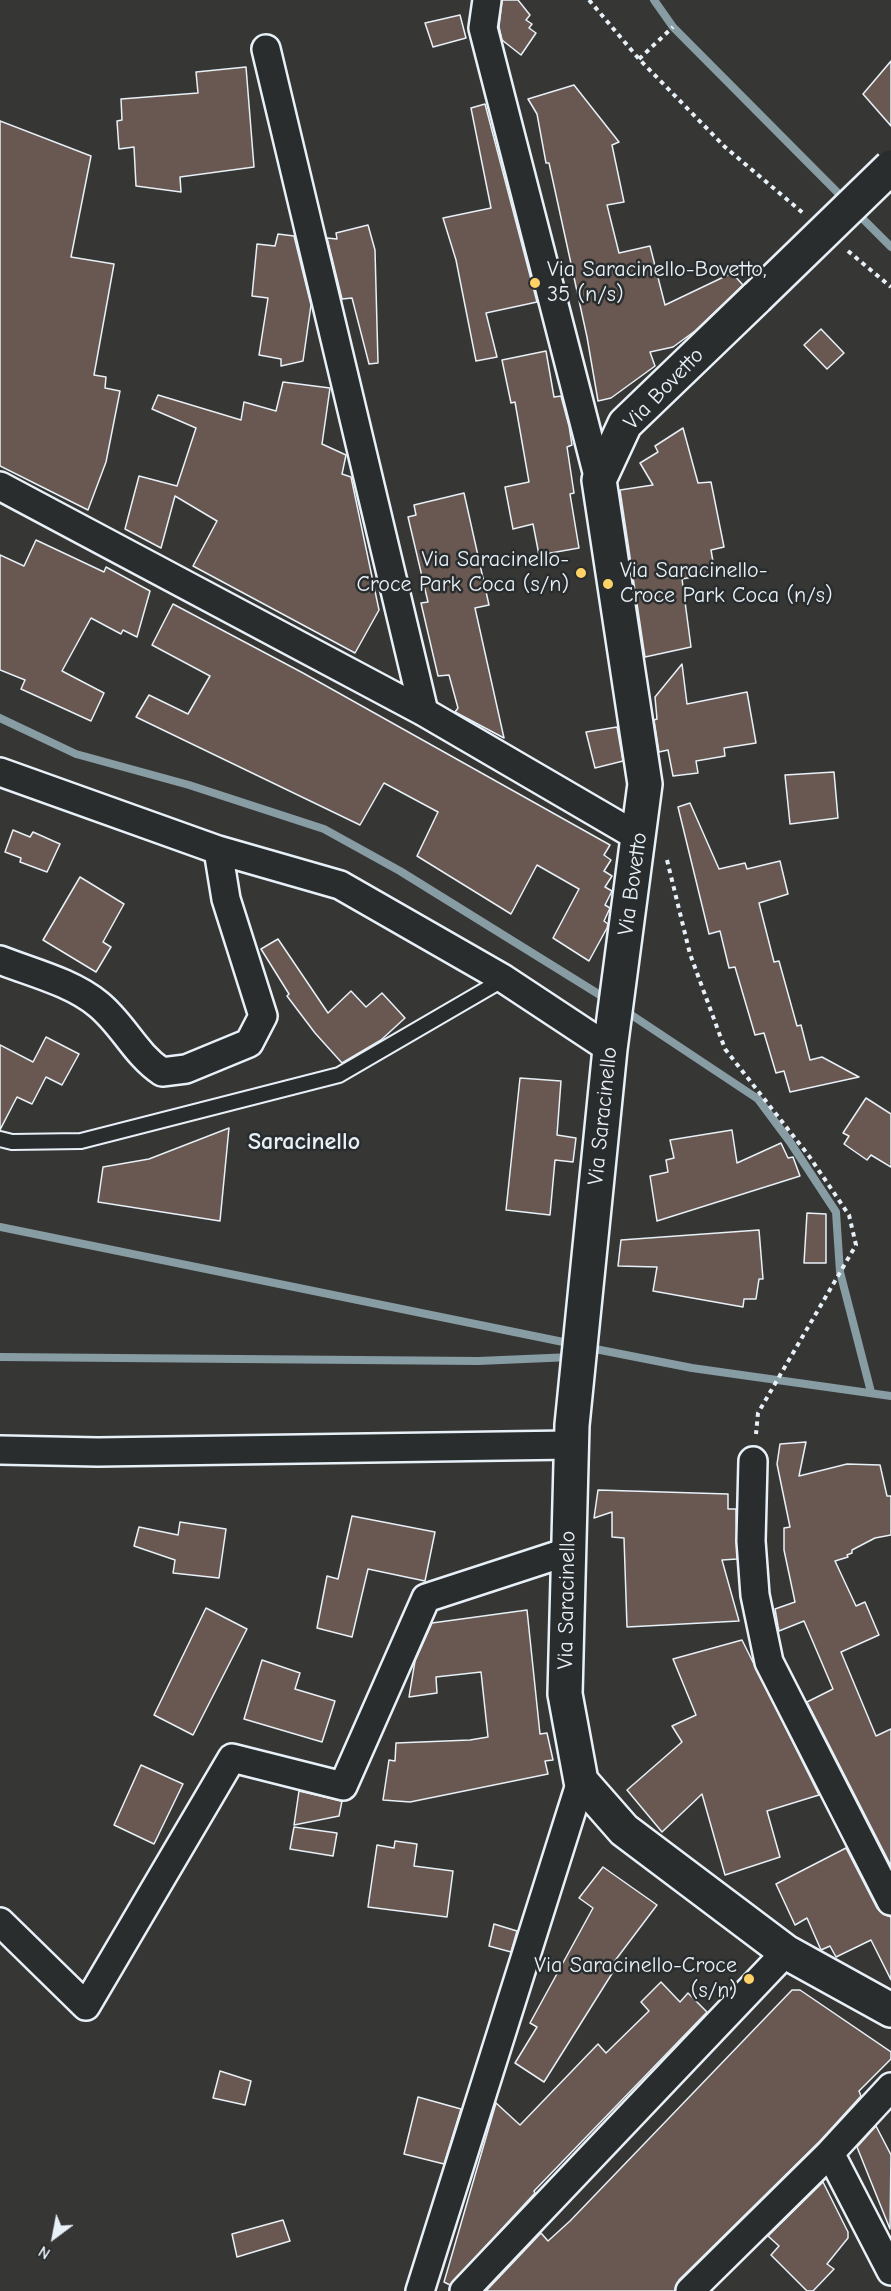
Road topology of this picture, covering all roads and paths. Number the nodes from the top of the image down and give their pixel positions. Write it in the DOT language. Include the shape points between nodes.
graph roads {
  1 [pos="487,0"];
  2 [pos="589,0"];
  3 [pos="673,27"];
  4 [pos="266,49"];
  5 [pos="639,59"];
  6 [pos="891,167"];
  7 [pos="812,221"];
  8 [pos="847,250"];
  9 [pos="891,287"];
  10 [pos="599,480"];
  11 [pos="0,486"];
  12 [pos="424,712"];
  13 [pos="0,772"];
  14 [pos="652,844"];
  15 [pos="218,850"];
  16 [pos="0,960"];
  17 [pos="504,980"];
  18 [pos="612,1041"];
  19 [pos="0,1139"];
  20 [pos="571,1435"];
  21 [pos="0,1450"];
  22 [pos="753,1461"];
  23 [pos="567,1552"];
  24 [pos="581,1781"];
  25 [pos="891,1901"];
  26 [pos="0,1922"];
  27 [pos="786,1952"];
  28 [pos="891,2010"];
  29 [pos="891,2087"];
  30 [pos="830,2153"];
  31 [pos="891,2271"];
  32 [pos="420,2291"];
  33 [pos="464,2291"];
  34 [pos="690,2291"];
  1 -- 10 [label="street" via="483,28"];
  2 -- 5 [label="path"];
  3 -- 5 [label="path"];
  4 -- 12 [label="street"];
  5 -- 7 [label="path" via="725,147"];
  6 -- 10 [label="street, Via Bovetto, bridge" via="625,424"];
  8 -- 9 [label="path"];
  10 -- 14 [label="street, Via Bovetto"];
  11 -- 12 [label="street"];
  12 -- 14 [label="street"];
  13 -- 15 [label="street"];
  14 -- 18 [label="street, Via Bovetto" via="621,967"];
  14 -- 22 [label="path" via="725,1049 809,1156 849,1215 856,1245 758,1413"];
  15 -- 16 [label="street" via="226,899 263,1016 249,1043 186,1069 162,1072 145,1061 100,1006 80,991"];
  15 -- 17 [label="street" via="340,885"];
  17 -- 18 [label="street"];
  17 -- 19 [label="lane" via="339,1075 81,1141"];
  18 -- 20 [label="street, Via Saracinello"];
  20 -- 21 [label="street" via="98,1452"];
  20 -- 23 [label="street, Via Saracinello"];
  22 -- 25 [label="street" via="751,1541 755,1595 769,1662"];
  23 -- 24 [label="street, Via Saracinello" via="565,1694"];
  23 -- 26 [label="street" via="426,1598 343,1786 232,1758 86,2006"];
  24 -- 27 [label="street" via="624,1830"];
  24 -- 32 [label="street"];
  27 -- 28 [label="street"];
  27 -- 33 [label="street"];
  29 -- 30 [label="street"];
  30 -- 31 [label="street"];
  30 -- 34 [label="street"];
}
